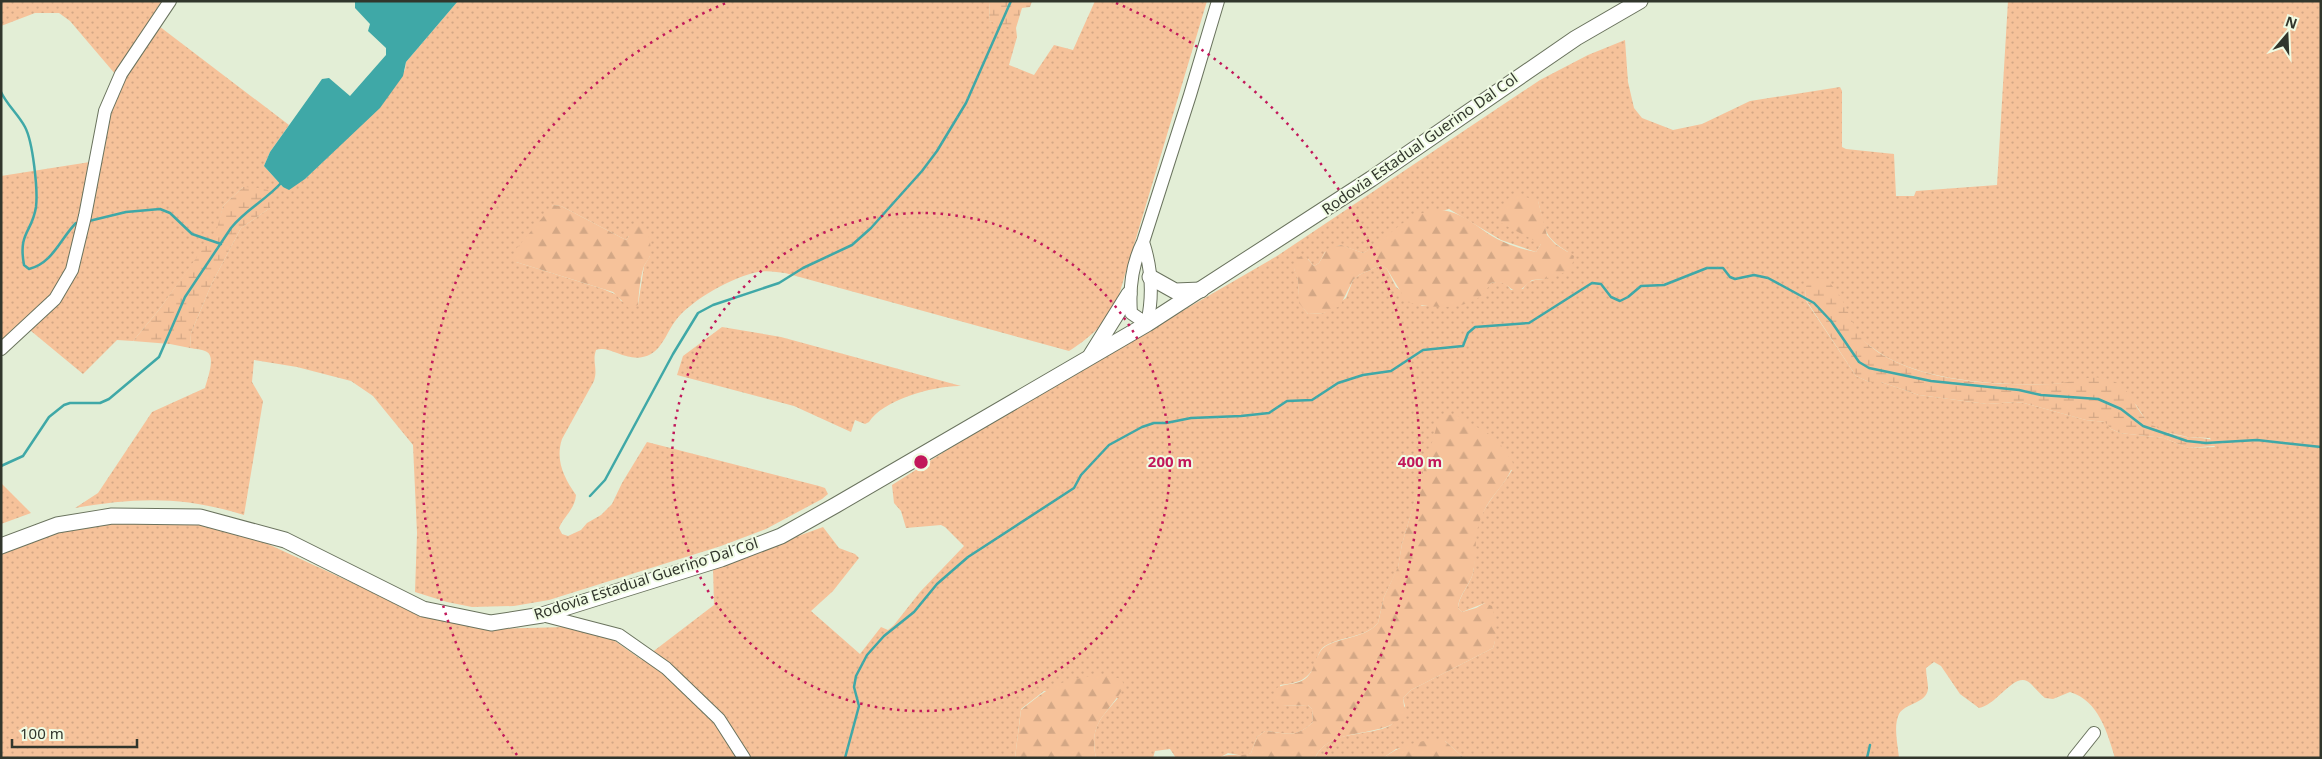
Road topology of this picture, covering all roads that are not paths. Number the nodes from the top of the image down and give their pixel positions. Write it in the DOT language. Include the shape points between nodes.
graph roads {
  1 [pos="170,1"];
  2 [pos="1218,1"];
  3 [pos="1640,1"];
  4 [pos="1143,242"];
  5 [pos="1150,278"];
  6 [pos="1203,290"];
  7 [pos="1129,294"];
  8 [pos="1147,324"];
  9 [pos="1,349"];
  10 [pos="1089,358"];
  11 [pos="1,546"];
  12 [pos="542,615"];
  13 [pos="2094,733"];
  14 [pos="744,758"];
  15 [pos="2074,758"];
  1 -- 9 [label="street" via="121,74 106,111 72,270 55,300"];
  2 -- 4 [label="street"];
  3 -- 6 [label="main road, Rodovia Estadual Guerino Dal Col" via="1576,38"];
  4 -- 5 [label="street"];
  4 -- 7 [label="street" via="1135,257"];
  5 -- 6 [label="main road" via="1175,291"];
  5 -- 8 [label="street" via="1152,303"];
  6 -- 8 [label="main road, Rodovia Estadual Guerino Dal Col"];
  7 -- 8 [label="street" via="1131,313"];
  7 -- 10 [label="main road"];
  8 -- 10 [label="main road, Rodovia Estadual Guerino Dal Col"];
  10 -- 12 [label="main road, Rodovia Estadual Guerino Dal Col" via="781,536 721,559"];
  11 -- 12 [label="main road, Rodovia Estadual Guerino Dal Col" via="57,526 112,516 200,517 285,540 423,609 491,622"];
  12 -- 14 [label="street" via="620,635 666,668 719,718"];
  13 -- 15 [label="street"];
}
